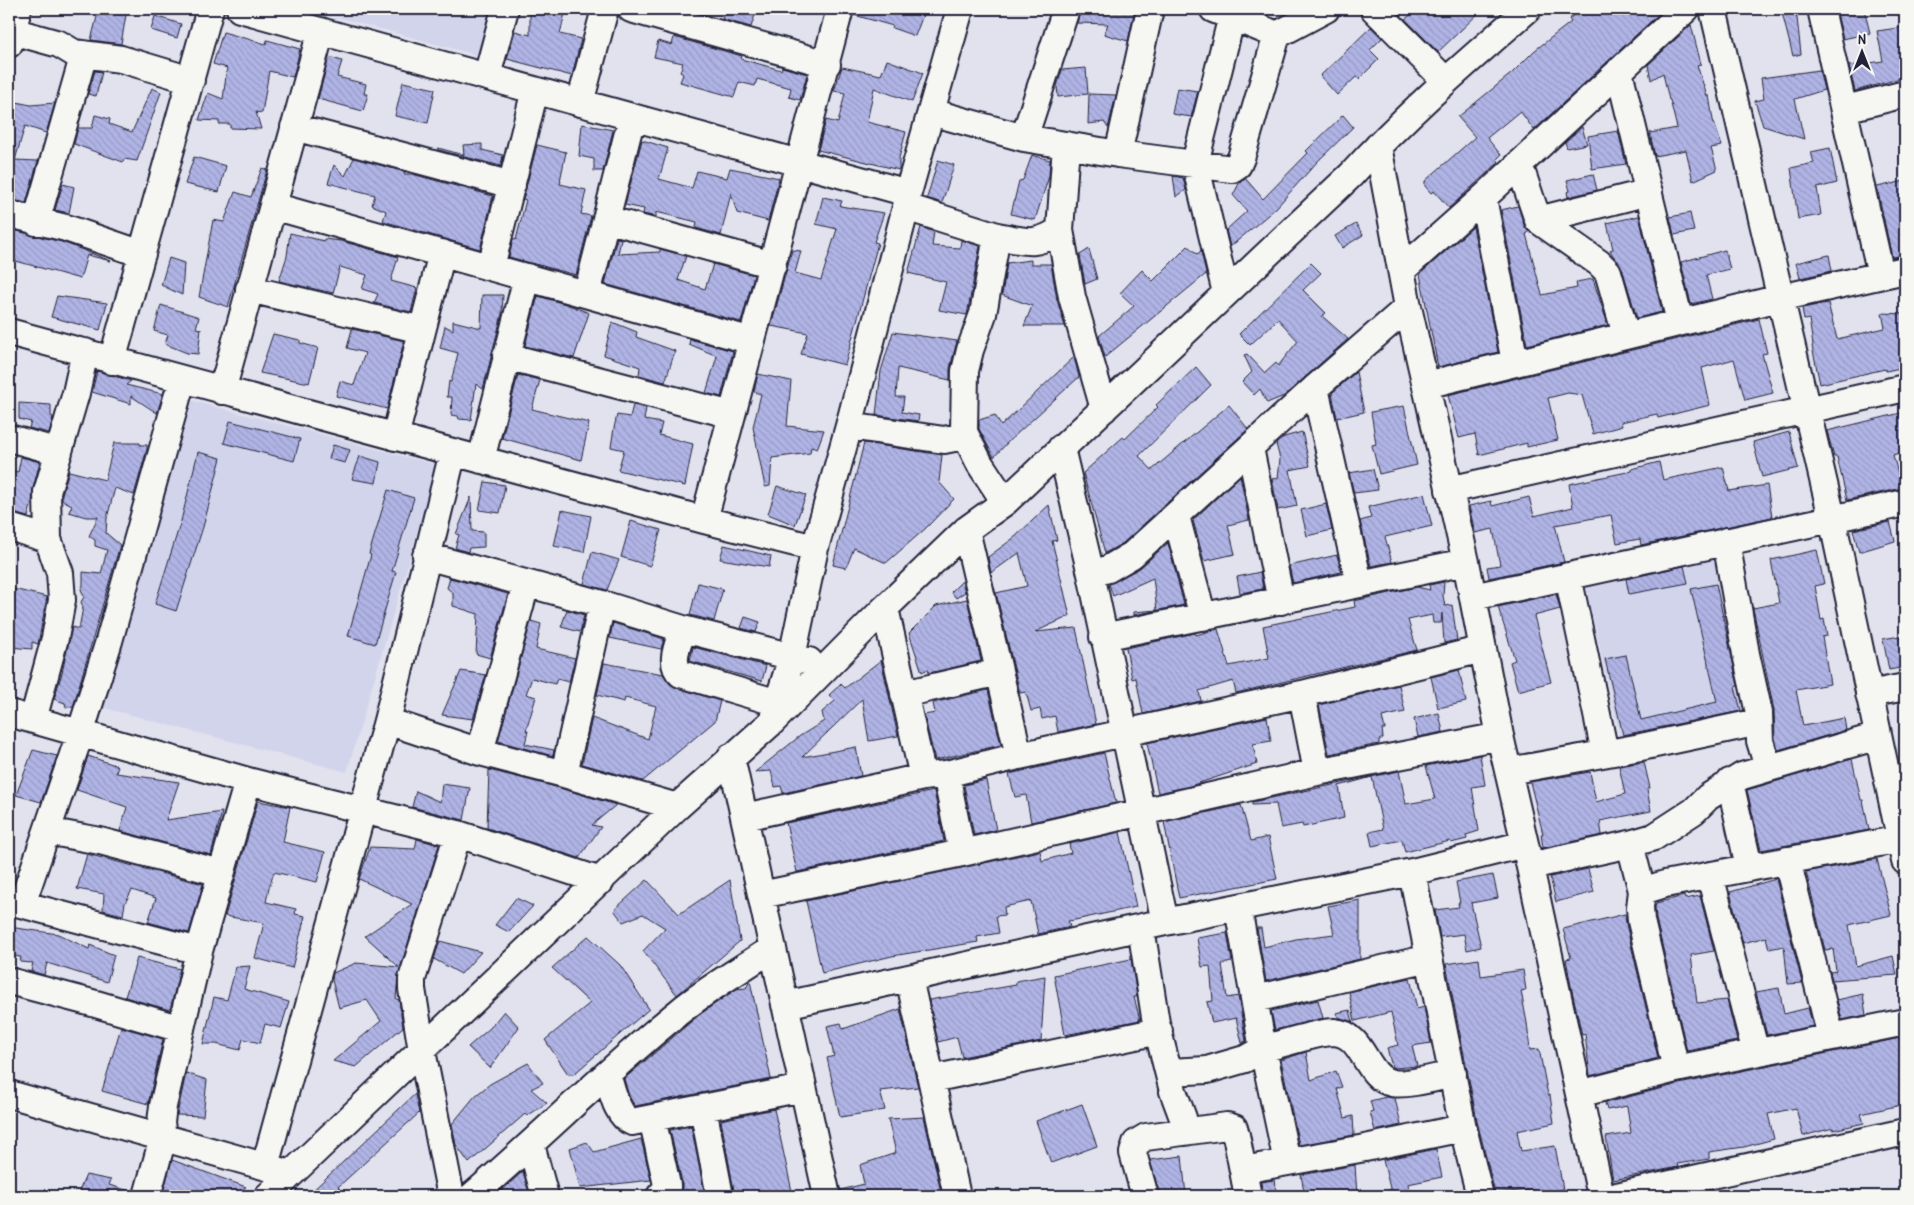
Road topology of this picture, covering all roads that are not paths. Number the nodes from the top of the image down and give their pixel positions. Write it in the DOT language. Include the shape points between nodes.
graph roads {
  1 [pos="210,9"];
  2 [pos="240,9"];
  3 [pos="505,9"];
  4 [pos="604,9"];
  5 [pos="631,9"];
  6 [pos="840,9"];
  7 [pos="960,9"];
  8 [pos="1066,9"];
  9 [pos="1150,9"];
  10 [pos="1326,9"];
  11 [pos="1374,9"];
  12 [pos="1528,9"];
  13 [pos="1686,9"];
  14 [pos="1713,9"];
  15 [pos="1821,9"];
  16 [pos="1223,13"];
  17 [pos="13,28"];
  18 [pos="321,31"];
  19 [pos="1278,35"];
  20 [pos="84,54"];
  21 [pos="827,64"];
  22 [pos="1620,71"];
  23 [pos="487,76"];
  24 [pos="191,80"];
  25 [pos="1446,81"];
  26 [pos="535,90"];
  27 [pos="1905,94"];
  28 [pos="580,103"];
  29 [pos="1845,109"];
  30 [pos="931,112"];
  31 [pos="632,117"];
  32 [pos="294,127"];
  33 [pos="1024,138"];
  34 [pos="1066,145"];
  35 [pos="1378,146"];
  36 [pos="1118,154"];
  37 [pos="1195,163"];
  38 [pos="800,164"];
  39 [pos="1519,164"];
  40 [pos="512,185"];
  41 [pos="1649,192"];
  42 [pos="1483,198"];
  43 [pos="907,200"];
  44 [pos="272,206"];
  45 [pos="9,214"];
  46 [pos="606,219"];
  47 [pos="1538,220"];
  48 [pos="36,222"];
  49 [pos="1060,230"];
  50 [pos="997,236"];
  51 [pos="442,253"];
  52 [pos="142,254"];
  53 [pos="773,266"];
  54 [pos="491,267"];
  55 [pos="1402,270"];
  56 [pos="1893,273"];
  57 [pos="526,277"];
  58 [pos="250,289"];
  59 [pos="1226,293"];
  60 [pos="587,294"];
  61 [pos="1780,298"];
  62 [pos="1408,307"];
  63 [pos="1680,322"];
  64 [pos="422,330"];
  65 [pos="9,332"];
  66 [pos="1626,335"];
  67 [pos="752,341"];
  68 [pos="85,352"];
  69 [pos="506,356"];
  70 [pos="112,361"];
  71 [pos="1515,362"];
  72 [pos="182,380"];
  73 [pos="1426,385"];
  74 [pos="1315,388"];
  75 [pos="1905,388"];
  76 [pos="222,391"];
  77 [pos="1104,409"];
  78 [pos="1807,411"];
  79 [pos="732,415"];
  80 [pos="849,426"];
  81 [pos="964,432"];
  82 [pos="395,437"];
  83 [pos="9,438"];
  84 [pos="1061,448"];
  85 [pos="1250,448"];
  86 [pos="59,452"];
  87 [pos="452,452"];
  88 [pos="481,460"];
  89 [pos="1449,490"];
  90 [pos="1005,502"];
  91 [pos="1905,503"];
  92 [pos="1176,516"];
  93 [pos="1832,518"];
  94 [pos="704,520"];
  95 [pos="9,527"];
  96 [pos="966,530"];
  97 [pos="48,539"];
  98 [pos="1726,541"];
  99 [pos="815,548"];
  100 [pos="426,556"];
  101 [pos="1466,562"];
  102 [pos="1091,574"];
  103 [pos="1568,576"];
  104 [pos="1359,583"];
  105 [pos="526,584"];
  106 [pos="1473,597"];
  107 [pos="1280,601"];
  108 [pos="602,604"];
  109 [pos="885,608"];
  110 [pos="1203,617"];
  111 [pos="684,629"];
  112 [pos="1103,637"];
  113 [pos="1483,649"];
  114 [pos="792,657"];
  115 [pos="828,666"];
  116 [pos="999,672"];
  117 [pos="1905,687"];
  118 [pos="904,694"];
  119 [pos="1302,694"];
  120 [pos="1869,694"];
  121 [pos="775,712"];
  122 [pos="21,716"];
  123 [pos="387,721"];
  124 [pos="1759,722"];
  125 [pos="80,734"];
  126 [pos="1124,734"];
  127 [pos="1500,736"];
  128 [pos="1878,736"];
  129 [pos="480,752"];
  130 [pos="1604,753"];
  131 [pos="1019,756"];
  132 [pos="731,757"];
  133 [pos="1768,767"];
  134 [pos="1316,772"];
  135 [pos="1509,772"];
  136 [pos="564,774"];
  137 [pos="934,776"];
  138 [pos="248,781"];
  139 [pos="1730,782"];
  140 [pos="1898,790"];
  141 [pos="677,807"];
  142 [pos="362,809"];
  143 [pos="1140,813"];
  144 [pos="745,817"];
  145 [pos="47,831"];
  146 [pos="458,834"];
  147 [pos="1630,844"];
  148 [pos="1903,850"];
  149 [pos="962,853"];
  150 [pos="1528,855"];
  151 [pos="1787,860"];
  152 [pos="1749,867"];
  153 [pos="1412,872"];
  154 [pos="221,873"];
  155 [pos="1710,875"];
  156 [pos="601,881"];
  157 [pos="1642,891"];
  158 [pos="760,895"];
  159 [pos="15,903"];
  160 [pos="1238,908"];
  161 [pos="1153,925"];
  162 [pos="773,948"];
  163 [pos="199,951"];
  164 [pos="1429,958"];
  165 [pos="909,978"];
  166 [pos="9,981"];
  167 [pos="1255,999"];
  168 [pos="785,1005"];
  169 [pos="1905,1022"];
  170 [pos="181,1029"];
  171 [pos="1159,1031"];
  172 [pos="1831,1037"];
  173 [pos="1263,1049"];
  174 [pos="422,1050"];
  175 [pos="1756,1053"];
  176 [pos="1676,1069"];
  177 [pos="1169,1072"];
  178 [pos="607,1074"];
  179 [pos="1453,1074"];
  180 [pos="932,1079"];
  181 [pos="803,1088"];
  182 [pos="9,1094"];
  183 [pos="1579,1094"];
  184 [pos="703,1108"];
  185 [pos="652,1118"];
  186 [pos="1463,1128"];
  187 [pos="1185,1132"];
  188 [pos="1905,1132"];
  189 [pos="163,1138"];
  190 [pos="531,1145"];
  191 [pos="1287,1162"];
  192 [pos="265,1166"];
  193 [pos="1243,1170"];
  194 [pos="292,1174"];
  195 [pos="1706,1187"];
  196 [pos="147,1196"];
  197 [pos="268,1196"];
  198 [pos="451,1196"];
  199 [pos="472,1196"];
  200 [pos="545,1196"];
  201 [pos="660,1196"];
  202 [pos="720,1196"];
  203 [pos="827,1196"];
  204 [pos="957,1196"];
  205 [pos="1145,1196"];
  206 [pos="1248,1196"];
  207 [pos="1480,1196"];
  208 [pos="1601,1196"];
  209 [pos="1617,1196"];
  1 -- 24 [label="street"];
  2 -- 18 [label="street"];
  3 -- 23 [label="street"];
  4 -- 28 [label="street"];
  5 -- 21 [label="street"];
  6 -- 21 [label="street"];
  7 -- 30 [label="street"];
  8 -- 33 [label="street"];
  9 -- 36 [label="street"];
  10 -- 19 [label="street"];
  11 -- 25 [label="street"];
  12 -- 25 [label="street"];
  13 -- 22 [label="street"];
  14 -- 61 [label="street"];
  15 -- 29 [label="street"];
  16 -- 19 [label="street"];
  16 -- 37 [label="street"];
  17 -- 20 [label="street"];
  18 -- 23 [label="street"];
  18 -- 32 [label="street"];
  19 -- 37 [label="street" via="1238,166 1232,169"];
  20 -- 24 [label="street" via="121,59"];
  20 -- 48 [label="street"];
  21 -- 38 [label="street"];
  22 -- 39 [label="street"];
  22 -- 41 [label="street"];
  23 -- 26 [label="street"];
  24 -- 52 [label="street"];
  25 -- 35 [label="street"];
  26 -- 28 [label="street"];
  26 -- 40 [label="street"];
  27 -- 29 [label="street"];
  28 -- 31 [label="street"];
  29 -- 56 [label="street"];
  30 -- 33 [label="street"];
  30 -- 43 [label="street"];
  31 -- 38 [label="street"];
  31 -- 46 [label="street"];
  32 -- 40 [label="street"];
  32 -- 44 [label="street"];
  33 -- 34 [label="street"];
  34 -- 36 [label="street"];
  34 -- 49 [label="street"];
  35 -- 55 [label="street"];
  35 -- 59 [label="street" via="1351,176"];
  36 -- 37 [label="street"];
  37 -- 59 [label="street"];
  38 -- 43 [label="street"];
  38 -- 53 [label="street"];
  39 -- 42 [label="street"];
  39 -- 47 [label="street"];
  40 -- 54 [label="street"];
  41 -- 47 [label="street"];
  41 -- 63 [label="street"];
  42 -- 55 [label="street"];
  42 -- 71 [label="street"];
  43 -- 50 [label="street"];
  43 -- 80 [label="street"];
  44 -- 51 [label="street"];
  44 -- 58 [label="street"];
  45 -- 48 [label="street"];
  46 -- 53 [label="street"];
  46 -- 60 [label="street"];
  47 -- 66 [label="street" via="1608,272"];
  48 -- 52 [label="street" via="66,228"];
  49 -- 50 [label="street" via="1045,240 1031,242"];
  49 -- 77 [label="street" via="1072,297"];
  50 -- 81 [label="street" via="983,314 965,371"];
  51 -- 54 [label="street"];
  51 -- 64 [label="street"];
  52 -- 70 [label="street"];
  53 -- 67 [label="street"];
  54 -- 57 [label="street"];
  55 -- 62 [label="street"];
  56 -- 61 [label="street"];
  57 -- 60 [label="street"];
  57 -- 69 [label="street"];
  58 -- 64 [label="street"];
  58 -- 76 [label="street"];
  59 -- 77 [label="street"];
  60 -- 67 [label="street"];
  61 -- 63 [label="street"];
  61 -- 78 [label="street"];
  62 -- 73 [label="street"];
  62 -- 74 [label="street"];
  63 -- 66 [label="street"];
  64 -- 82 [label="street"];
  65 -- 68 [label="street"];
  66 -- 71 [label="street"];
  67 -- 79 [label="street"];
  68 -- 70 [label="street"];
  68 -- 86 [label="street"];
  69 -- 79 [label="street"];
  69 -- 88 [label="street"];
  70 -- 72 [label="street"];
  71 -- 73 [label="street"];
  72 -- 76 [label="street"];
  72 -- 125 [label="street"];
  73 -- 89 [label="street"];
  74 -- 85 [label="street"];
  74 -- 104 [label="street"];
  75 -- 78 [label="street"];
  76 -- 82 [label="street"];
  77 -- 84 [label="street"];
  78 -- 89 [label="street"];
  78 -- 93 [label="street"];
  79 -- 94 [label="street"];
  80 -- 81 [label="street" via="944,440"];
  80 -- 99 [label="street"];
  81 -- 90 [label="street"];
  82 -- 87 [label="street"];
  83 -- 86 [label="street"];
  84 -- 90 [label="street"];
  84 -- 102 [label="street"];
  85 -- 92 [label="street"];
  85 -- 107 [label="street"];
  86 -- 97 [label="street" via="47,492"];
  87 -- 88 [label="street"];
  87 -- 100 [label="street"];
  88 -- 94 [label="street"];
  89 -- 101 [label="street"];
  90 -- 96 [label="street"];
  91 -- 93 [label="street"];
  92 -- 102 [label="street" via="1120,564"];
  92 -- 110 [label="street"];
  93 -- 98 [label="street"];
  93 -- 120 [label="street"];
  94 -- 99 [label="street"];
  95 -- 97 [label="street"];
  96 -- 109 [label="street"];
  96 -- 116 [label="street"];
  97 -- 122 [label="street" via="60,573 62,600 55,638"];
  98 -- 103 [label="street"];
  98 -- 124 [label="street" via="1760,713"];
  99 -- 114 [label="street"];
  100 -- 105 [label="street"];
  100 -- 123 [label="street"];
  101 -- 104 [label="street"];
  101 -- 106 [label="street"];
  102 -- 112 [label="street"];
  103 -- 106 [label="street"];
  103 -- 130 [label="street"];
  104 -- 107 [label="street"];
  105 -- 108 [label="street"];
  105 -- 129 [label="street"];
  106 -- 113 [label="street"];
  107 -- 110 [label="street"];
  108 -- 111 [label="street"];
  108 -- 136 [label="street"];
  109 -- 115 [label="street"];
  109 -- 118 [label="street"];
  110 -- 112 [label="street"];
  111 -- 114 [label="street"];
  111 -- 121 [label="street" via="675,669"];
  112 -- 126 [label="street"];
  113 -- 119 [label="street"];
  113 -- 127 [label="street"];
  114 -- 115 [label="street"];
  114 -- 121 [label="street"];
  115 -- 121 [label="street"];
  116 -- 118 [label="street"];
  116 -- 131 [label="street"];
  117 -- 120 [label="street"];
  118 -- 137 [label="street"];
  119 -- 126 [label="street"];
  119 -- 134 [label="street"];
  120 -- 128 [label="street"];
  121 -- 132 [label="street"];
  122 -- 125 [label="street"];
  123 -- 129 [label="street"];
  123 -- 142 [label="street"];
  124 -- 130 [label="street"];
  124 -- 133 [label="street" via="1760,741"];
  125 -- 138 [label="street"];
  125 -- 145 [label="street"];
  126 -- 131 [label="street"];
  126 -- 143 [label="street"];
  127 -- 134 [label="street"];
  127 -- 135 [label="street"];
  128 -- 133 [label="street"];
  128 -- 140 [label="street"];
  129 -- 136 [label="street"];
  130 -- 135 [label="street"];
  131 -- 137 [label="street"];
  132 -- 141 [label="street"];
  132 -- 144 [label="street"];
  133 -- 139 [label="street"];
  134 -- 143 [label="street"];
  135 -- 150 [label="street"];
  136 -- 141 [label="street"];
  137 -- 144 [label="street"];
  137 -- 149 [label="street"];
  138 -- 142 [label="street"];
  138 -- 154 [label="street"];
  139 -- 147 [label="street" via="1654,837"];
  139 -- 152 [label="street"];
  140 -- 148 [label="street"];
  141 -- 156 [label="street"];
  142 -- 146 [label="street"];
  142 -- 192 [label="street"];
  143 -- 149 [label="street"];
  143 -- 161 [label="street"];
  144 -- 158 [label="street"];
  145 -- 154 [label="street"];
  145 -- 159 [label="street"];
  146 -- 156 [label="street"];
  146 -- 174 [label="street" via="412,979"];
  147 -- 150 [label="street"];
  147 -- 157 [label="street"];
  148 -- 151 [label="street"];
  149 -- 158 [label="street"];
  150 -- 153 [label="street"];
  150 -- 183 [label="street"];
  151 -- 152 [label="street"];
  151 -- 172 [label="street"];
  152 -- 155 [label="street"];
  153 -- 160 [label="street"];
  153 -- 164 [label="street"];
  154 -- 163 [label="street"];
  155 -- 157 [label="street"];
  155 -- 175 [label="street"];
  156 -- 174 [label="street"];
  157 -- 176 [label="street" via="1641,921"];
  158 -- 162 [label="street"];
  159 -- 163 [label="street"];
  160 -- 161 [label="street"];
  160 -- 167 [label="street"];
  161 -- 165 [label="street"];
  161 -- 171 [label="street"];
  162 -- 168 [label="street"];
  162 -- 178 [label="street" via="680,1010"];
  163 -- 170 [label="street"];
  164 -- 167 [label="street"];
  164 -- 179 [label="street"];
  165 -- 168 [label="street"];
  165 -- 180 [label="street"];
  166 -- 170 [label="street"];
  167 -- 173 [label="street"];
  168 -- 181 [label="street"];
  169 -- 172 [label="street"];
  170 -- 189 [label="street" via="163,1106"];
  171 -- 177 [label="street"];
  171 -- 180 [label="street"];
  172 -- 175 [label="street"];
  173 -- 177 [label="street" via="1245,1059 1207,1070"];
  173 -- 179 [label="street" via="1335,1032 1351,1038 1378,1077 1392,1084"];
  173 -- 191 [label="street"];
  174 -- 194 [label="street"];
  174 -- 198 [label="street"];
  175 -- 176 [label="street"];
  176 -- 183 [label="street"];
  177 -- 187 [label="street"];
  178 -- 185 [label="street" via="625,1119 632,1122"];
  178 -- 190 [label="street"];
  179 -- 186 [label="street"];
  180 -- 204 [label="street"];
  181 -- 184 [label="street"];
  181 -- 203 [label="street"];
  182 -- 189 [label="street"];
  183 -- 208 [label="street"];
  184 -- 185 [label="street"];
  184 -- 202 [label="street"];
  185 -- 201 [label="street" via="667,1186"];
  186 -- 191 [label="street"];
  186 -- 207 [label="street"];
  187 -- 193 [label="street" via="1234,1128"];
  187 -- 205 [label="street" via="1146,1137 1136,1142 1133,1152"];
  188 -- 195 [label="street"];
  189 -- 192 [label="street"];
  189 -- 196 [label="street"];
  190 -- 199 [label="street"];
  190 -- 200 [label="street"];
  191 -- 193 [label="street"];
  192 -- 194 [label="street"];
  193 -- 206 [label="street"];
  194 -- 197 [label="street"];
  195 -- 209 [label="street"];
}
